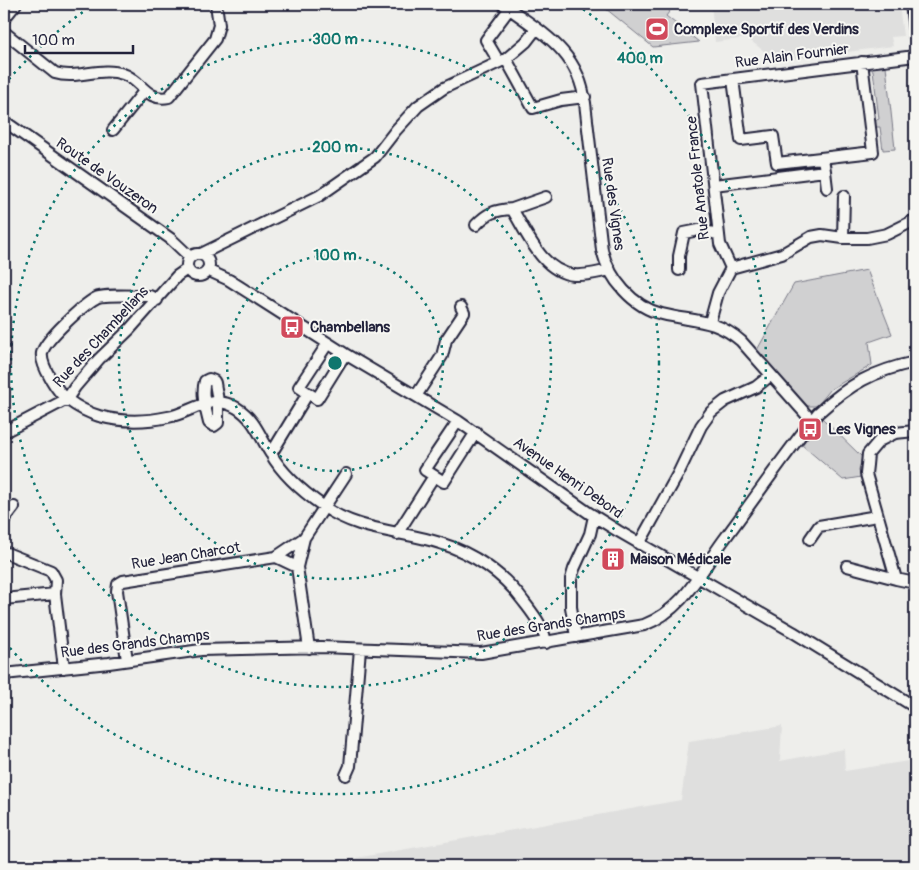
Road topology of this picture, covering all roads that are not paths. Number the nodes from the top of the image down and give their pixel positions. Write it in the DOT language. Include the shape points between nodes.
graph roads {
  1 [pos="16,4"];
  2 [pos="216,4"];
  3 [pos="911,4"];
  4 [pos="507,6"];
  5 [pos="4,18"];
  6 [pos="536,29"];
  7 [pos="4,32"];
  8 [pos="915,39"];
  9 [pos="915,56"];
  10 [pos="503,60"];
  11 [pos="862,62"];
  12 [pos="733,79"];
  13 [pos="702,83"];
  14 [pos="145,90"];
  15 [pos="585,97"];
  16 [pos="4,121"];
  17 [pos="113,130"];
  18 [pos="823,158"];
  19 [pos="777,163"];
  20 [pos="825,172"];
  21 [pos="778,177"];
  22 [pos="714,185"];
  23 [pos="827,188"];
  24 [pos="844,196"];
  25 [pos="546,197"];
  26 [pos="512,209"];
  27 [pos="915,220"];
  28 [pos="476,225"];
  29 [pos="718,234"];
  30 [pos="843,238"];
  31 [pos="201,254"];
  32 [pos="190,257"];
  33 [pos="731,268"];
  34 [pos="187,269"];
  35 [pos="207,270"];
  36 [pos="610,270"];
  37 [pos="679,270"];
  38 [pos="157,300"];
  39 [pos="461,307"];
  40 [pos="710,322"];
  41 [pos="328,344"];
  42 [pos="345,354"];
  43 [pos="915,362"];
  44 [pos="771,375"];
  45 [pos="308,393"];
  46 [pos="416,396"];
  47 [pos="66,399"];
  48 [pos="218,401"];
  49 [pos="205,402"];
  50 [pos="458,421"];
  51 [pos="812,421"];
  52 [pos="915,431"];
  53 [pos="4,432"];
  54 [pos="476,432"];
  55 [pos="271,454"];
  56 [pos="346,474"];
  57 [pos="434,476"];
  58 [pos="14,507"];
  59 [pos="324,507"];
  60 [pos="594,516"];
  61 [pos="877,516"];
  62 [pos="4,520"];
  63 [pos="397,534"];
  64 [pos="304,538"];
  65 [pos="810,539"];
  66 [pos="639,544"];
  67 [pos="4,552"];
  68 [pos="276,557"];
  69 [pos="847,566"];
  70 [pos="297,567"];
  71 [pos="698,578"];
  72 [pos="896,579"];
  73 [pos="915,583"];
  74 [pos="55,594"];
  75 [pos="4,600"];
  76 [pos="576,638"];
  77 [pos="546,642"];
  78 [pos="309,648"];
  79 [pos="360,649"];
  80 [pos="127,660"];
  81 [pos="64,668"];
  82 [pos="4,674"];
  83 [pos="915,707"];
  84 [pos="346,775"];
  1 -- 5 [label="street"];
  2 -- 14 [label="street" via="220,26 215,39 169,98 160,99"];
  3 -- 8 [label="street"];
  4 -- 6 [label="street, Rue des Vignes"];
  4 -- 10 [label="street" via="486,40"];
  6 -- 10 [label="street" via="526,42"];
  6 -- 15 [label="street, Rue des Vignes" via="560,48 573,64"];
  7 -- 14 [label="street" via="55,73 65,76 112,71 126,74"];
  9 -- 11 [label="street, Rue Alain Fournier"];
  10 -- 15 [label="street" via="533,108"];
  10 -- 31 [label="street" via="434,94 416,108 375,157 319,196"];
  11 -- 12 [label="street, Rue Alain Fournier"];
  11 -- 18 [label="street" via="872,152"];
  12 -- 13 [label="street, Rue Alain Fournier"];
  12 -- 19 [label="street" via="741,140 773,136"];
  13 -- 22 [label="street, Rue Anatole France"];
  14 -- 17 [label="street"];
  15 -- 36 [label="street, Rue des Vignes" via="601,242"];
  16 -- 32 [label="street, Route de Vouzeron" via="171,239"];
  18 -- 19 [label="street"];
  18 -- 20 [label="street"];
  19 -- 21 [label="street"];
  20 -- 21 [label="street"];
  20 -- 23 [label="street"];
  21 -- 22 [label="street"];
  22 -- 29 [label="street, Rue Anatole France"];
  24 -- 30 [label="street"];
  25 -- 26 [label="street"];
  26 -- 28 [label="street" via="485,215"];
  26 -- 36 [label="street" via="542,258 554,268 576,275"];
  27 -- 30 [label="street" via="885,235"];
  29 -- 33 [label="street, Rue Anatole France"];
  29 -- 37 [label="street" via="699,230 684,233"];
  30 -- 33 [label="street" via="811,237 782,254"];
  31 -- 32 [label="street"];
  31 -- 35 [label="street" via="209,264"];
  32 -- 34 [label="street"];
  33 -- 40 [label="street" via="718,293"];
  34 -- 35 [label="street" via="197,276"];
  34 -- 38 [label="street, Rue des Chambellans"];
  35 -- 41 [label="street, Avenue Henri Debord" via="229,280"];
  36 -- 40 [label="street, Rue des Vignes" via="624,290 643,306 661,314"];
  38 -- 47 [label="street, Rue des Chambellans" via="99,359"];
  38 -- 47 [label="street" via="150,296 97,297 61,327 42,354 52,381"];
  39 -- 46 [label="street" via="464,313"];
  40 -- 44 [label="street, Rue des Vignes" via="735,336"];
  41 -- 42 [label="street, Avenue Henri Debord"];
  41 -- 45 [label="street" via="300,387"];
  42 -- 45 [label="street" via="317,399"];
  42 -- 46 [label="street, Avenue Henri Debord"];
  43 -- 51 [label="street, Rue des Grands Champs" via="864,378 837,396"];
  44 -- 51 [label="street, Rue des Vignes"];
  44 -- 66 [label="street" via="711,412"];
  45 -- 55 [label="street"];
  46 -- 50 [label="street, Avenue Henri Debord"];
  47 -- 49 [label="street" via="96,415 133,421 169,417"];
  47 -- 53 [label="street, Rue des Chambellans"];
  48 -- 49 [label="street"];
  48 -- 49 [label="street" via="215,383 209,380 204,384"];
  48 -- 49 [label="street" via="218,423 214,426 209,423"];
  48 -- 55 [label="street" via="236,407 249,417"];
  50 -- 54 [label="street, Avenue Henri Debord"];
  50 -- 57 [label="street" via="425,470"];
  51 -- 71 [label="street, Rue des Grands Champs"];
  52 -- 61 [label="street" via="895,433 879,441 868,454 866,474"];
  54 -- 57 [label="street" via="444,482"];
  54 -- 60 [label="street, Avenue Henri Debord"];
  55 -- 59 [label="street" via="286,475"];
  56 -- 59 [label="street, Rue Jean Charcot"];
  57 -- 63 [label="street"];
  58 -- 62 [label="street"];
  59 -- 63 [label="street" via="369,528"];
  59 -- 64 [label="street, Rue Jean Charcot"];
  60 -- 66 [label="street, Avenue Henri Debord"];
  60 -- 76 [label="street" via="572,579 571,607"];
  61 -- 65 [label="street" via="819,526"];
  61 -- 72 [label="street"];
  63 -- 77 [label="street" via="448,546 488,566 521,597 537,620"];
  64 -- 68 [label="street, Rue Jean Charcot"];
  64 -- 70 [label="street, Rue Jean Charcot"];
  66 -- 71 [label="street, Avenue Henri Debord"];
  67 -- 74 [label="street" via="51,571 56,580"];
  68 -- 70 [label="street"];
  68 -- 80 [label="street, Rue Jean Charcot" via="118,584"];
  69 -- 72 [label="street"];
  70 -- 78 [label="street, Rue Jean Charcot"];
  71 -- 76 [label="street, Rue des Grands Champs" via="676,605 655,621"];
  71 -- 83 [label="street, Avenue Henri Debord"];
  72 -- 73 [label="street"];
  74 -- 75 [label="street"];
  74 -- 81 [label="street"];
  76 -- 77 [label="street, Rue des Grands Champs"];
  77 -- 79 [label="street, Rue des Grands Champs" via="481,653"];
  78 -- 79 [label="street, Rue des Grands Champs"];
  78 -- 80 [label="street, Rue des Grands Champs" via="201,650"];
  79 -- 84 [label="street" via="350,766"];
  80 -- 81 [label="street, Rue des Grands Champs"];
  81 -- 82 [label="street, Rue des Grands Champs"];
}
